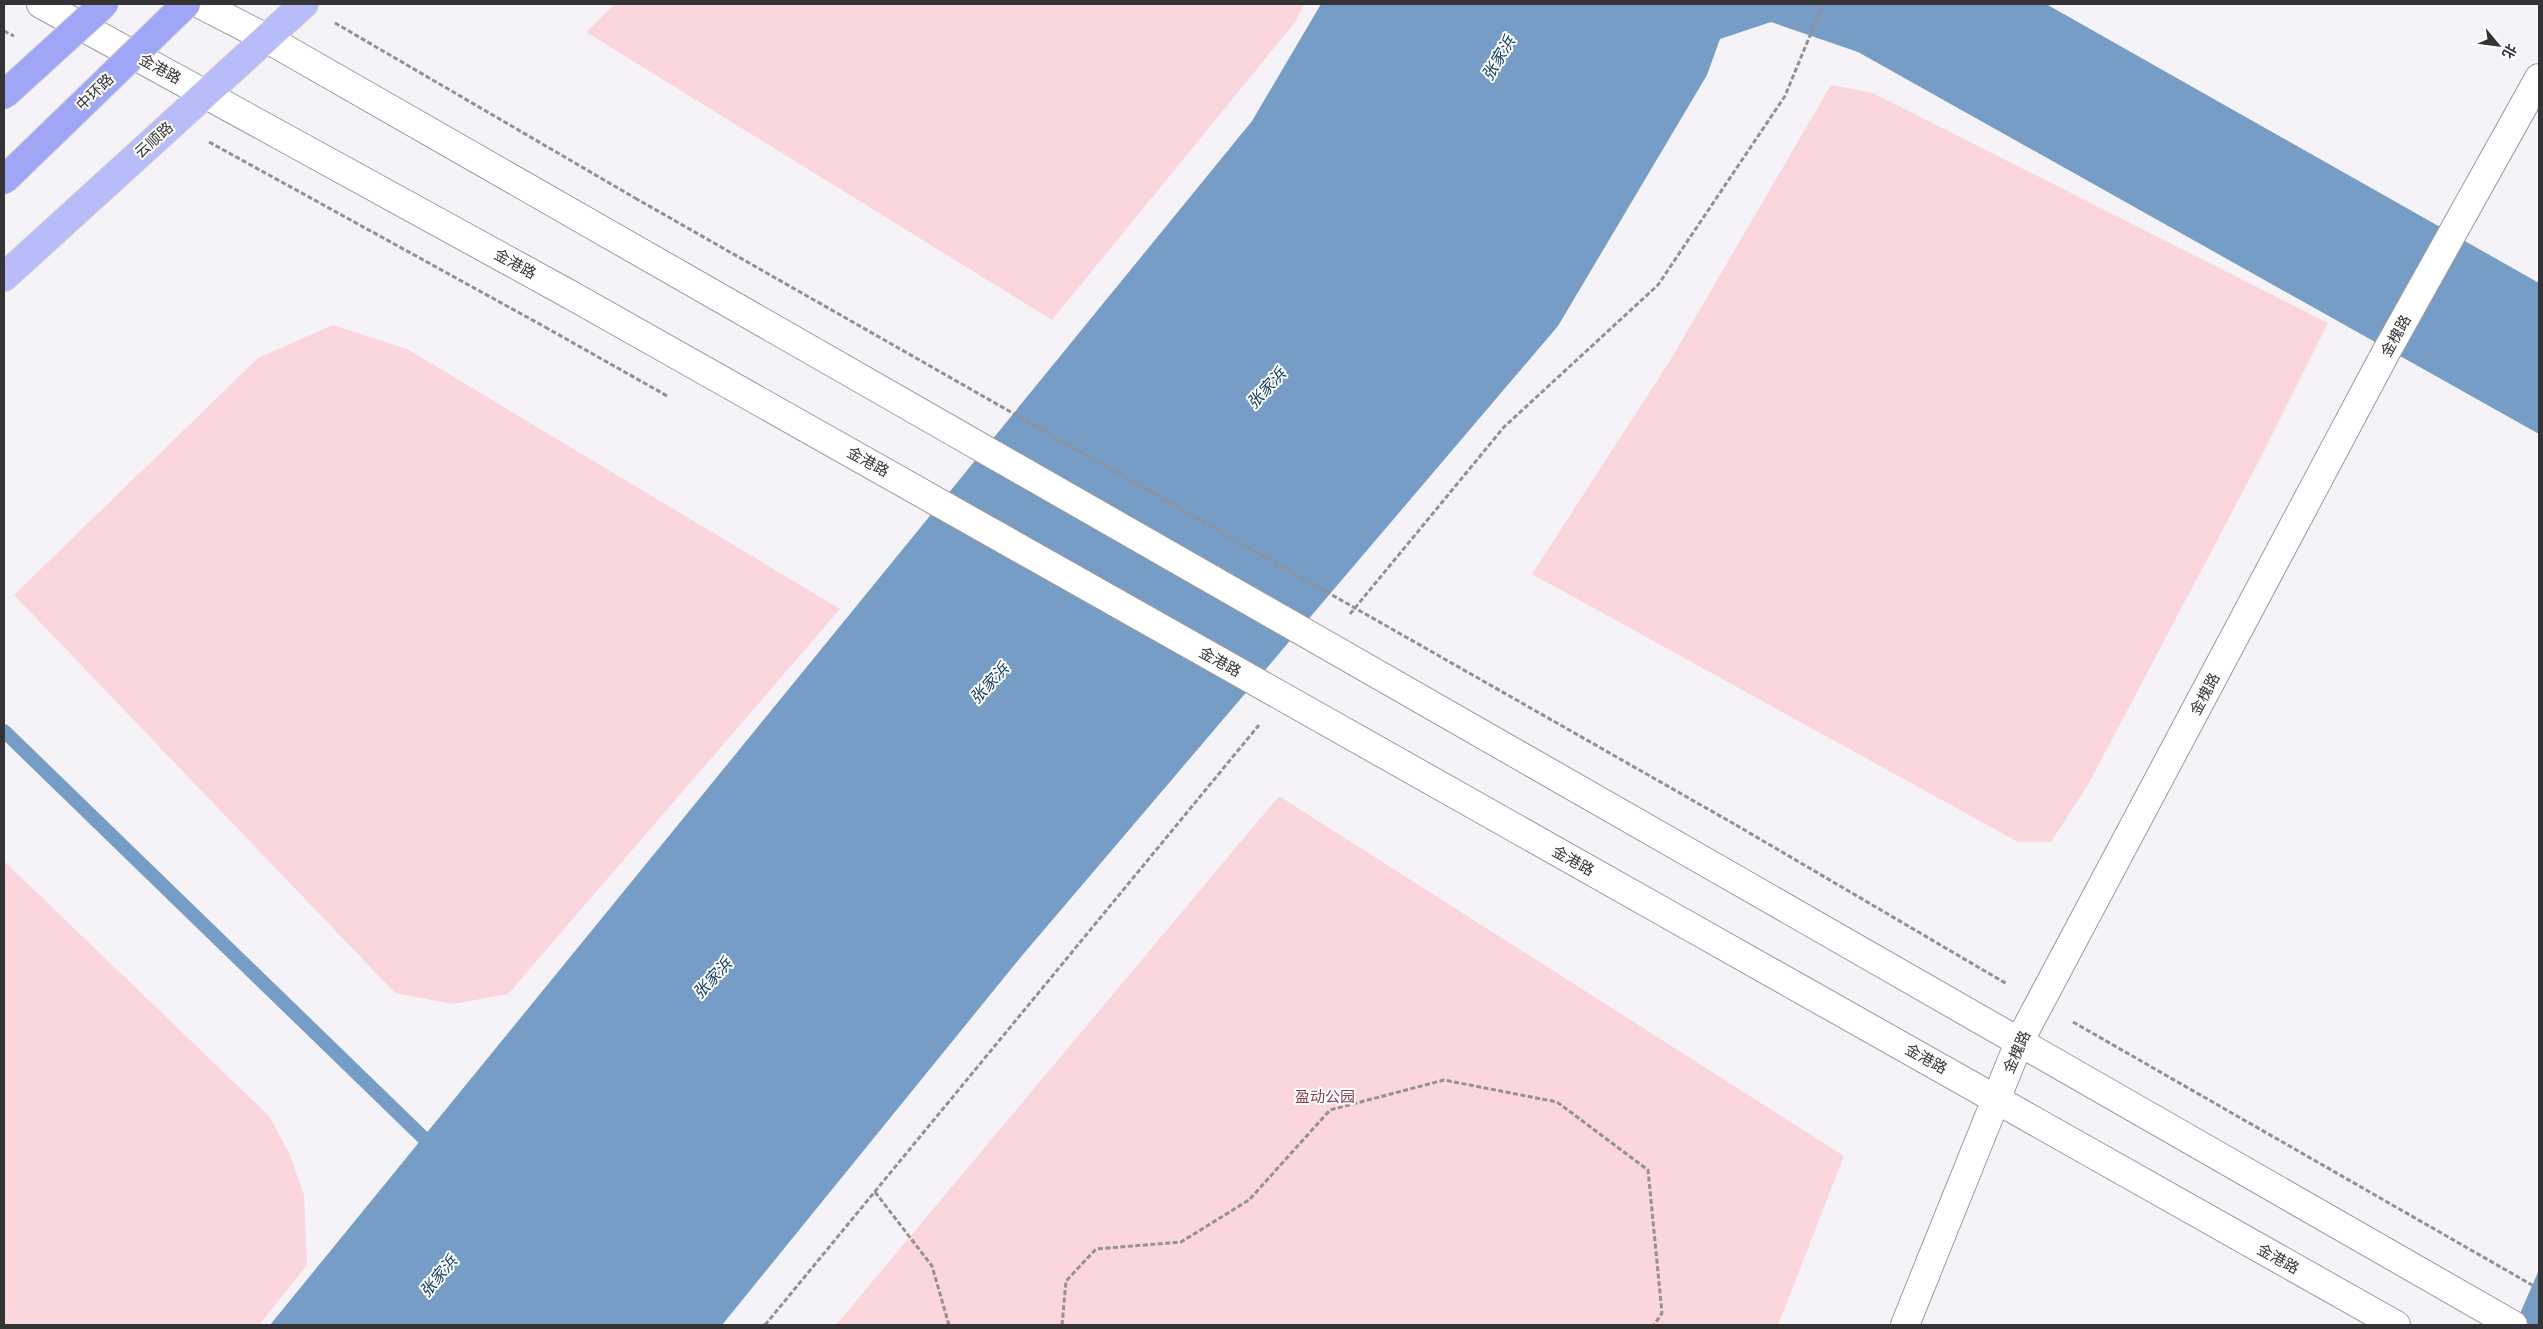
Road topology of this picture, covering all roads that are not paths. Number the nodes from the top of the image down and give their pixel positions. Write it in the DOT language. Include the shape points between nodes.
graph roads {
  1 [pos="41,4"];
  2 [pos="104,4"];
  3 [pos="186,4"];
  4 [pos="200,4"];
  5 [pos="303,4"];
  6 [pos="266,38"];
  7 [pos="2539,78"];
  8 [pos="204,94"];
  9 [pos="4,95"];
  10 [pos="4,180"];
  11 [pos="4,277"];
  12 [pos="2020,1040"];
  13 [pos="1996,1099"];
  14 [pos="2504,1320"];
  15 [pos="1905,1325"];
  16 [pos="2396,1325"];
  1 -- 8 [label="street, 金港路"];
  2 -- 9 [label="highway, bridge"];
  3 -- 10 [label="highway, 中环路, bridge"];
  4 -- 6 [label="street"];
  5 -- 6 [label="main road, 云顺路"];
  6 -- 8 [label="main road, 云顺路"];
  6 -- 12 [label="street, bridge"];
  7 -- 12 [label="street, 金槐路" via="2385,354"];
  8 -- 11 [label="main road, 云顺路"];
  8 -- 13 [label="street, 金港路, bridge" via="569,294"];
  12 -- 13 [label="street, 金槐路"];
  12 -- 14 [label="street"];
  13 -- 15 [label="street, 金槐路"];
  13 -- 16 [label="street, 金港路"];
}
